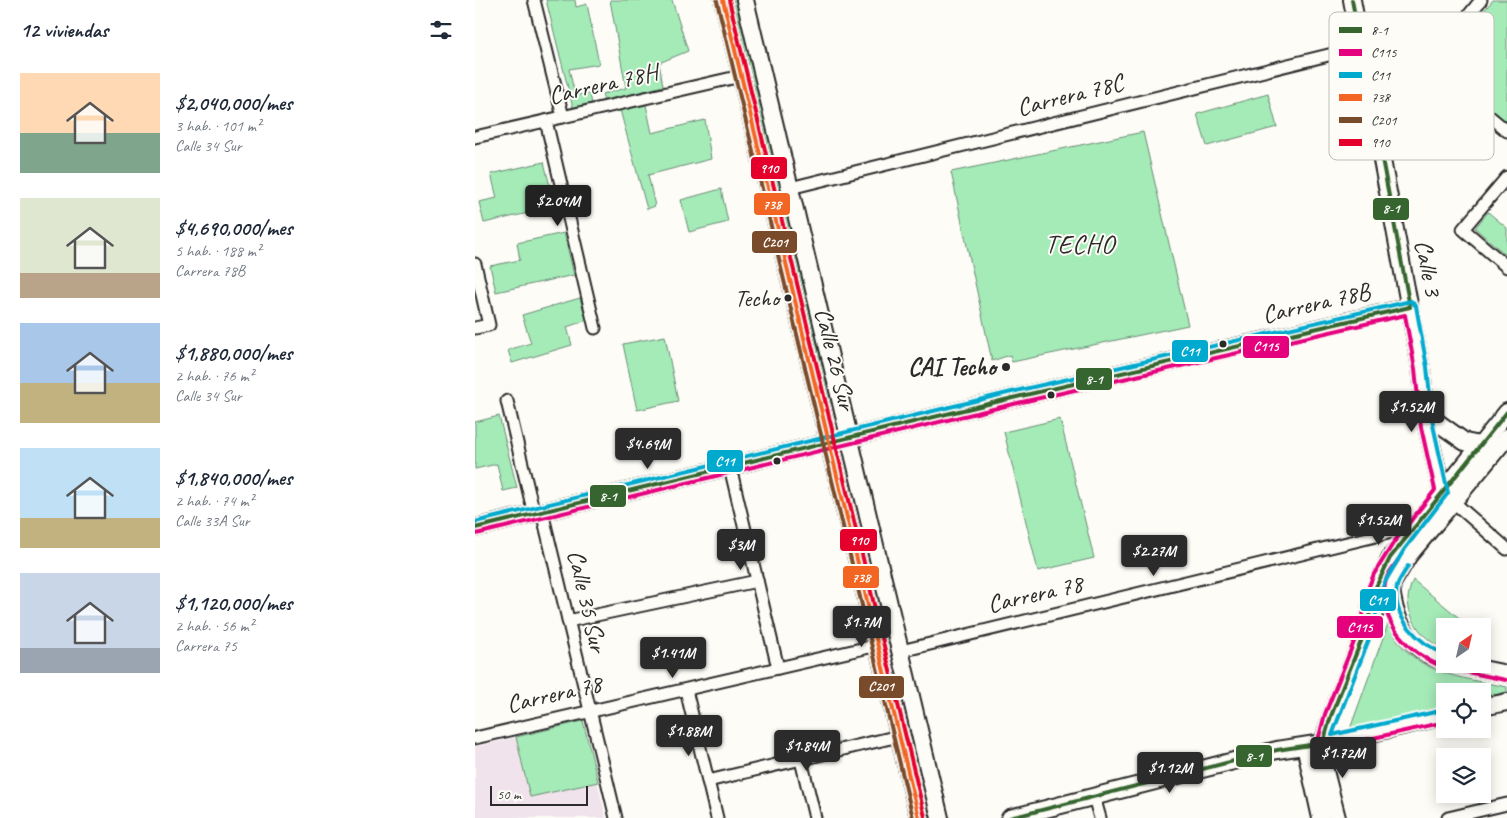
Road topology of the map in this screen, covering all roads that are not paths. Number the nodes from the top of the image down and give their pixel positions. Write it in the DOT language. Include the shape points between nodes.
graph roads {
  1 [pos="534,0"];
  2 [pos="723,0"];
  3 [pos="745,0"];
  4 [pos="1481,0"];
  5 [pos="1471,12"];
  6 [pos="1329,55"];
  7 [pos="741,76"];
  8 [pos="563,117"];
  9 [pos="1494,120"];
  10 [pos="546,121"];
  11 [pos="1507,131"];
  12 [pos="475,137"];
  13 [pos="1382,160"];
  14 [pos="1507,176"];
  15 [pos="790,188"];
  16 [pos="475,264"];
  17 [pos="1507,267"];
  18 [pos="1410,307"];
  19 [pos="475,328"];
  20 [pos="595,328"];
  21 [pos="1421,368"];
  22 [pos="507,400"];
  23 [pos="1507,412"];
  24 [pos="1437,422"];
  25 [pos="1507,437"];
  26 [pos="850,438"];
  27 [pos="829,442"];
  28 [pos="1480,445"];
  29 [pos="730,467"];
  30 [pos="1448,493"];
  31 [pos="538,513"];
  32 [pos="475,528"];
  33 [pos="1413,528"];
  34 [pos="1507,548"];
  35 [pos="757,581"];
  36 [pos="1391,583"];
  37 [pos="568,621"];
  38 [pos="1368,624"];
  39 [pos="878,645"];
  40 [pos="901,651"];
  41 [pos="1436,656"];
  42 [pos="778,668"];
  43 [pos="1491,671"];
  44 [pos="1507,674"];
  45 [pos="686,690"];
  46 [pos="1507,702"];
  47 [pos="1491,705"];
  48 [pos="590,712"];
  49 [pos="1436,718"];
  50 [pos="899,736"];
  51 [pos="475,738"];
  52 [pos="1323,743"];
  53 [pos="1305,746"];
  54 [pos="801,760"];
  55 [pos="708,781"];
  56 [pos="1094,797"];
  57 [pos="1507,804"];
  58 [pos="615,818"];
  59 [pos="717,818"];
  60 [pos="815,818"];
  61 [pos="919,818"];
  62 [pos="940,818"];
  63 [pos="1010,818"];
  64 [pos="1100,818"];
  65 [pos="1321,818"];
  66 [pos="1337,818"];
  67 [pos="1448,818"];
  1 -- 8 [label="street"];
  2 -- 7 [label="street, Calle 26 Sur"];
  3 -- 15 [label="street, Calle 26 Sur"];
  4 -- 5 [label="street"];
  6 -- 15 [label="street, Carrera 78C"];
  7 -- 8 [label="street, Carrera 78H"];
  7 -- 27 [label="street, Calle 26 Sur"];
  8 -- 10 [label="street, Carrera 78H"];
  9 -- 11 [label="street"];
  10 -- 12 [label="street, Carrera 78H"];
  10 -- 20 [label="street"];
  13 -- 18 [label="street, Calle 3"];
  14 -- 17 [label="street" via="1463,229"];
  15 -- 26 [label="street, Calle 26 Sur"];
  16 -- 19 [label="street" via="489,325"];
  18 -- 21 [label="street, Calle 3"];
  18 -- 26 [label="street, Carrera 78B"];
  21 -- 24 [label="street, Calle 3"];
  21 -- 30 [label="street, Calle 3" via="1427,426"];
  22 -- 31 [label="street, Calle 35 Sur"];
  23 -- 28 [label="street"];
  24 -- 28 [label="street" via="1465,442"];
  24 -- 30 [label="street, Calle 3"];
  25 -- 30 [label="street"];
  26 -- 27 [label="street, Carrera 78B"];
  26 -- 40 [label="street, Calle 26 Sur"];
  27 -- 29 [label="street, Carrera 78B"];
  27 -- 39 [label="street, Calle 26 Sur"];
  28 -- 30 [label="street"];
  29 -- 31 [label="street, Carrera 78B"];
  29 -- 35 [label="street"];
  30 -- 33 [label="street"];
  30 -- 34 [label="street"];
  30 -- 36 [label="street"];
  31 -- 32 [label="street, Carrera 78B"];
  31 -- 37 [label="street, Calle 35 Sur"];
  33 -- 38 [label="street" via="1380,577 1373,594"];
  33 -- 40 [label="street, Carrera 78"];
  35 -- 37 [label="street"];
  35 -- 42 [label="street"];
  36 -- 38 [label="street"];
  36 -- 41 [label="street" via="1394,610 1405,633 1422,649"];
  37 -- 48 [label="street, Calle 35 Sur"];
  38 -- 52 [label="street"];
  39 -- 42 [label="street, Carrera 78"];
  39 -- 50 [label="street, Calle 26 Sur"];
  40 -- 62 [label="street, Calle 26 Sur"];
  42 -- 45 [label="street, Carrera 78"];
  43 -- 44 [label="street"];
  45 -- 48 [label="street, Carrera 78"];
  45 -- 55 [label="street"];
  46 -- 47 [label="street"];
  48 -- 51 [label="street, Carrera 78"];
  48 -- 58 [label="street, Calle 35 Sur"];
  49 -- 52 [label="street"];
  50 -- 54 [label="street"];
  50 -- 61 [label="street, Calle 26 Sur"];
  52 -- 53 [label="street"];
  52 -- 66 [label="street" via="1325,771"];
  53 -- 56 [label="street" via="1277,750"];
  53 -- 65 [label="street"];
  54 -- 55 [label="street"];
  54 -- 60 [label="street"];
  55 -- 59 [label="street"];
  56 -- 63 [label="street"];
  56 -- 64 [label="street"];
  57 -- 67 [label="street"];
}
